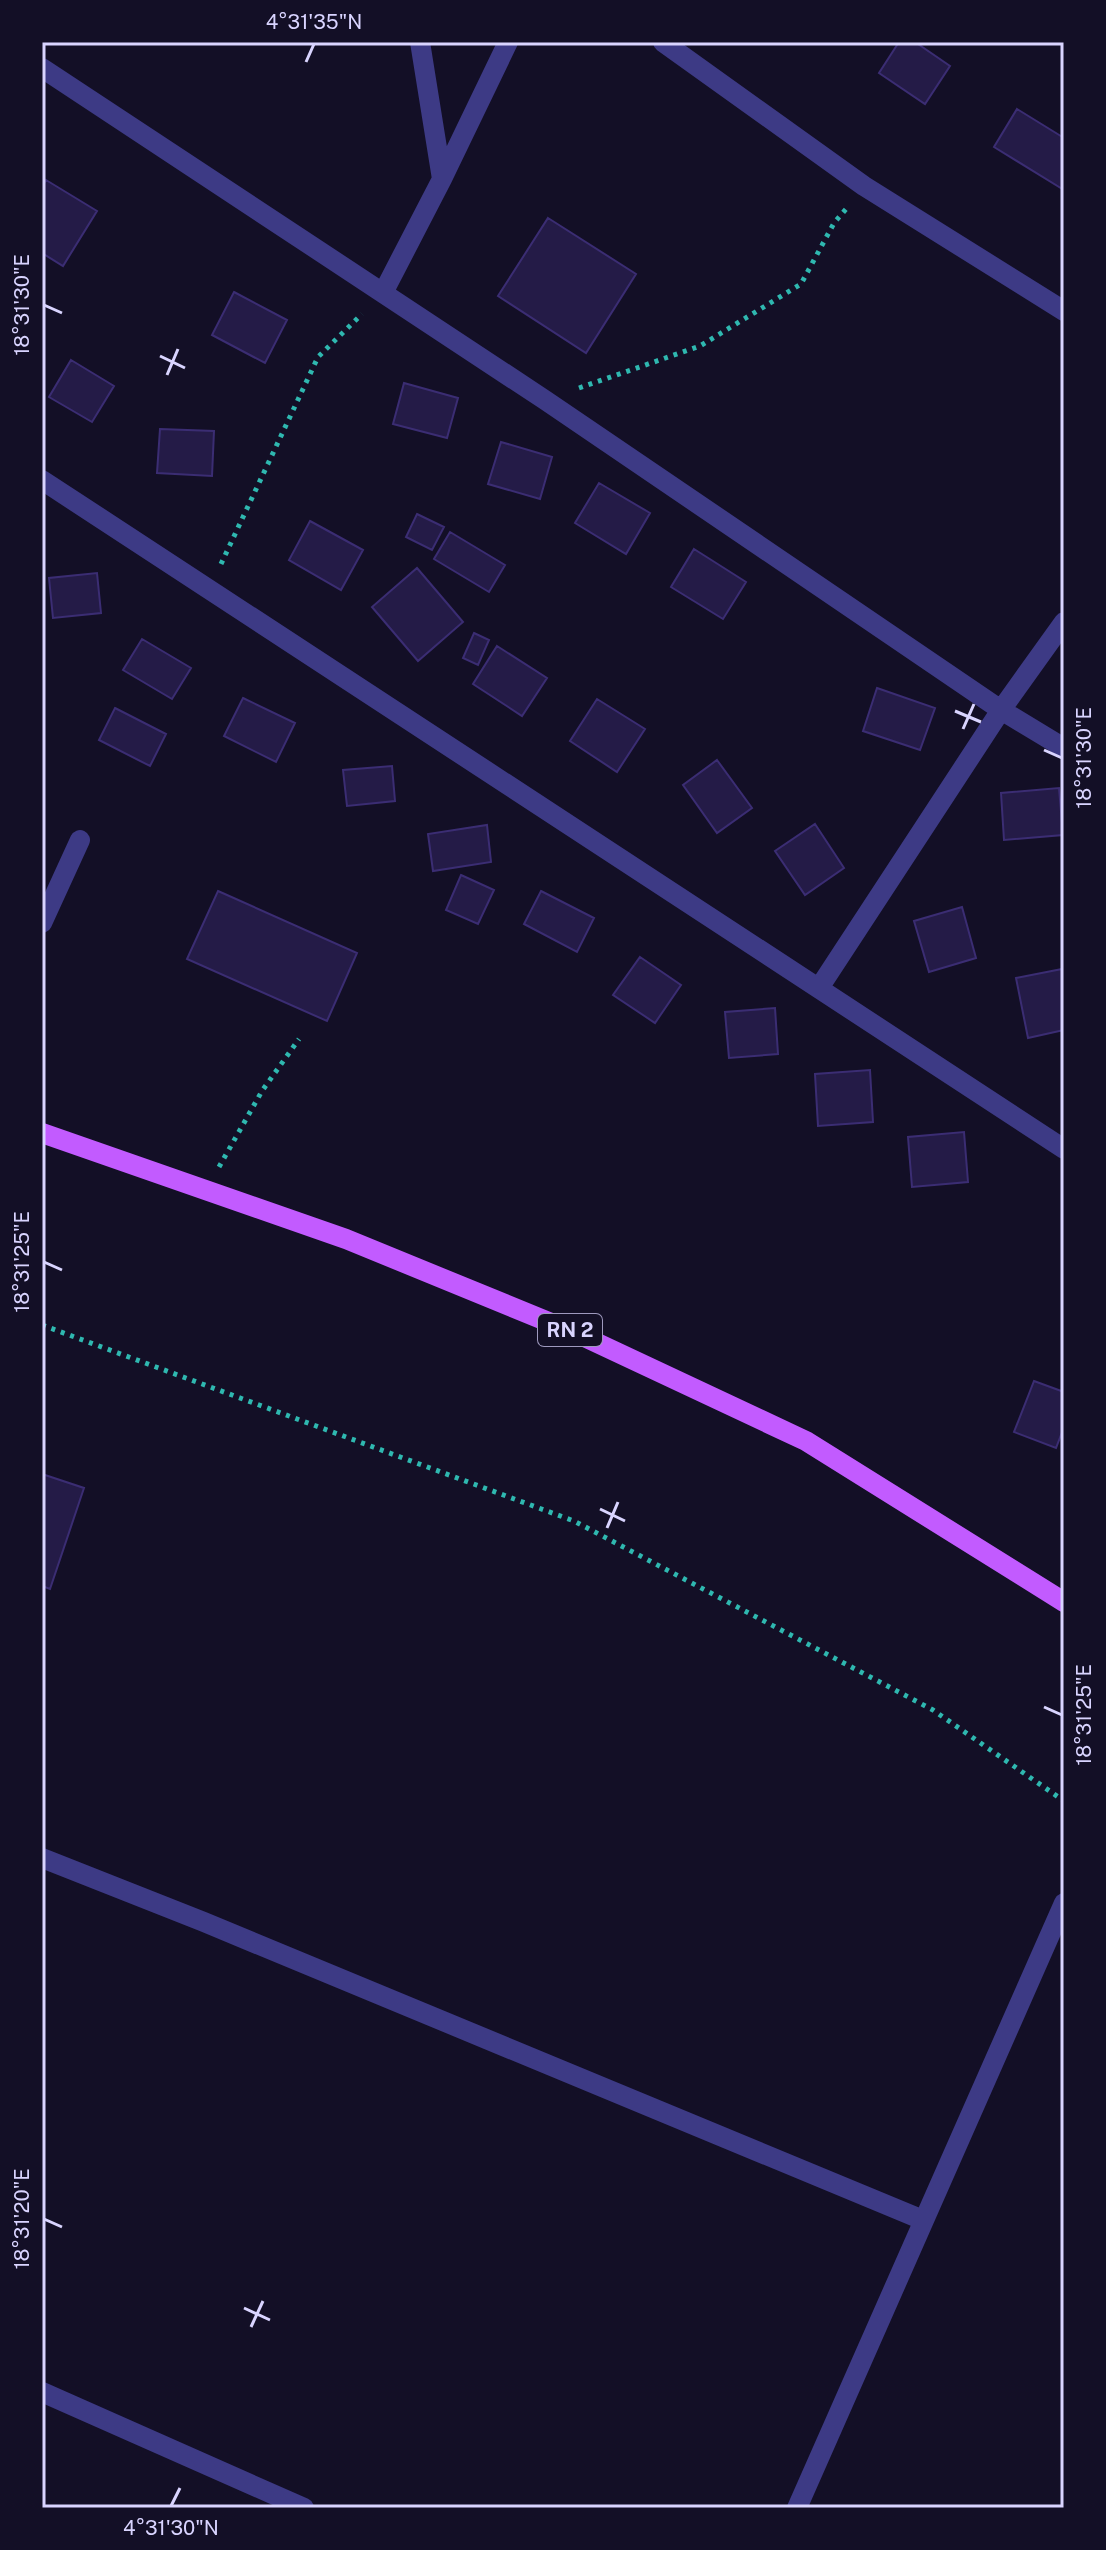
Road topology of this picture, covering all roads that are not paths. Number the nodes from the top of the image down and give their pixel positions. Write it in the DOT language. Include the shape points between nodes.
graph roads {
  1 [pos="420,42"];
  2 [pos="508,42"];
  3 [pos="663,42"];
  4 [pos="42,68"];
  5 [pos="442,179"];
  6 [pos="383,293"];
  7 [pos="1064,311"];
  8 [pos="42,480"];
  9 [pos="1064,622"];
  10 [pos="1001,710"];
  11 [pos="1064,748"];
  12 [pos="80,840"];
  13 [pos="42,923"];
  14 [pos="819,988"];
  15 [pos="42,1133"];
  16 [pos="1064,1149"];
  17 [pos="1064,1602"];
  18 [pos="42,1858"];
  19 [pos="1064,1903"];
  20 [pos="923,2220"];
  21 [pos="42,2392"];
  22 [pos="304,2508"];
  23 [pos="797,2508"];
  1 -- 5 [label="street"];
  2 -- 5 [label="street"];
  3 -- 7 [label="street" via="864,186"];
  4 -- 6 [label="street"];
  5 -- 6 [label="street"];
  6 -- 10 [label="street"];
  8 -- 14 [label="street"];
  9 -- 10 [label="street"];
  10 -- 11 [label="street"];
  10 -- 14 [label="street"];
  12 -- 13 [label="street"];
  14 -- 16 [label="street"];
  15 -- 17 [label="main road, RN 2" via="346,1239 578,1334 829,1454"];
  18 -- 20 [label="street"];
  19 -- 20 [label="street"];
  20 -- 23 [label="street"];
  21 -- 22 [label="street"];
}
